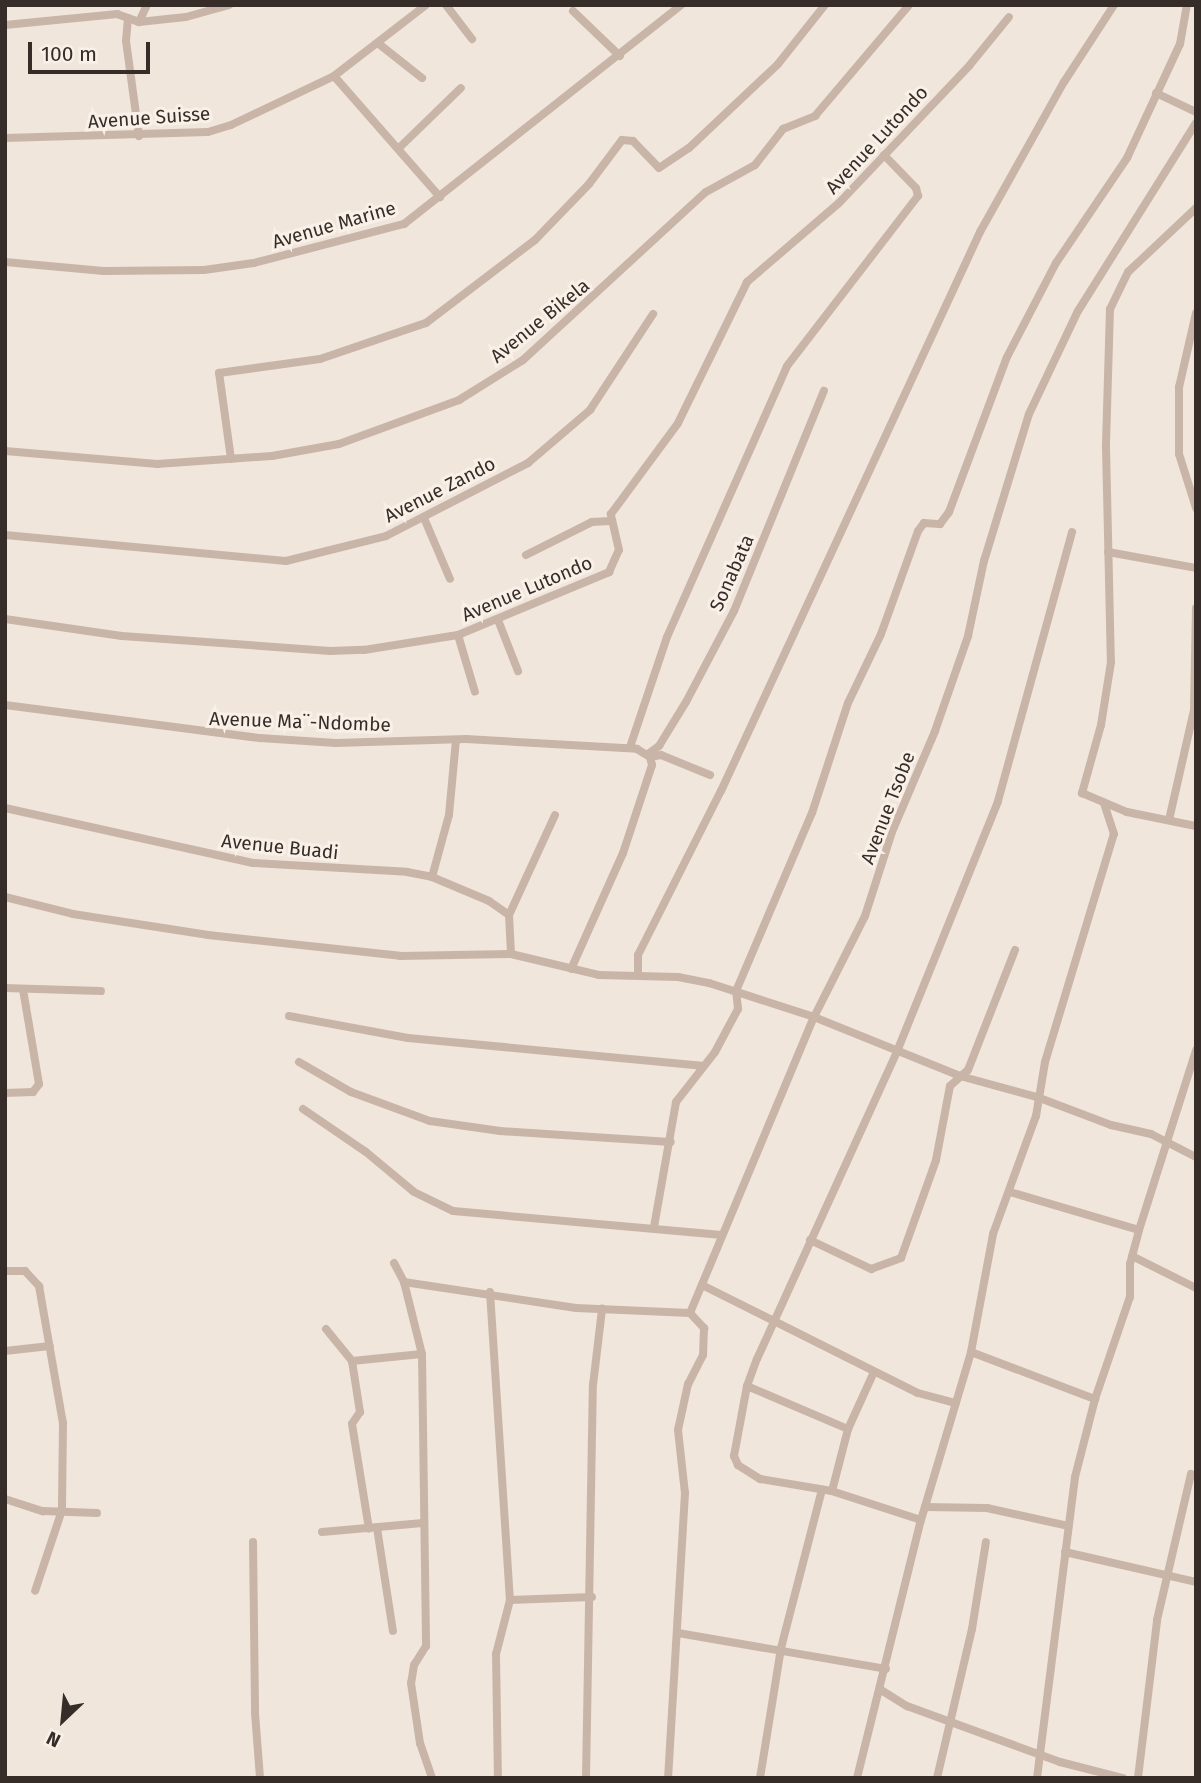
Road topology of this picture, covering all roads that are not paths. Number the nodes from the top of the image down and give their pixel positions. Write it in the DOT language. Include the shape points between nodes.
graph roads {
  1 [pos="147,5"];
  2 [pos="229,5"];
  3 [pos="426,5"];
  4 [pos="446,5"];
  5 [pos="681,5"];
  6 [pos="825,5"];
  7 [pos="909,5"];
  8 [pos="1114,5"];
  9 [pos="1187,5"];
  10 [pos="573,11"];
  11 [pos="1009,17"];
  12 [pos="128,18"];
  13 [pos="139,22"];
  14 [pos="5,25"];
  15 [pos="472,39"];
  16 [pos="379,44"];
  17 [pos="620,56"];
  18 [pos="334,76"];
  19 [pos="422,78"];
  20 [pos="461,88"];
  21 [pos="1156,93"];
  22 [pos="1196,112"];
  23 [pos="1196,122"];
  24 [pos="138,136"];
  25 [pos="5,138"];
  26 [pos="399,148"];
  27 [pos="884,155"];
  28 [pos="440,197"];
  29 [pos="1196,208"];
  30 [pos="5,262"];
  31 [pos="1196,313"];
  32 [pos="653,314"];
  33 [pos="824,391"];
  34 [pos="5,451"];
  35 [pos="230,459"];
  36 [pos="1196,507"];
  37 [pos="424,518"];
  38 [pos="610,521"];
  39 [pos="1072,532"];
  40 [pos="5,535"];
  41 [pos="1108,552"];
  42 [pos="526,555"];
  43 [pos="1196,568"];
  44 [pos="450,579"];
  45 [pos="1196,608"];
  46 [pos="5,619"];
  47 [pos="498,621"];
  48 [pos="458,635"];
  49 [pos="518,671"];
  50 [pos="475,692"];
  51 [pos="5,705"];
  52 [pos="1193,730"];
  53 [pos="456,740"];
  54 [pos="634,748"];
  55 [pos="649,755"];
  56 [pos="710,775"];
  57 [pos="1104,803"];
  58 [pos="5,808"];
  59 [pos="1127,812"];
  60 [pos="555,815"];
  61 [pos="1170,820"];
  62 [pos="1196,826"];
  63 [pos="1114,828"];
  64 [pos="432,877"];
  65 [pos="5,897"];
  66 [pos="509,915"];
  67 [pos="1015,950"];
  68 [pos="511,954"];
  69 [pos="571,969"];
  70 [pos="638,974"];
  71 [pos="5,988"];
  72 [pos="23,989"];
  73 [pos="101,991"];
  74 [pos="736,991"];
  75 [pos="289,1016"];
  76 [pos="814,1017"];
  77 [pos="898,1049"];
  78 [pos="1196,1050"];
  79 [pos="299,1062"];
  80 [pos="702,1066"];
  81 [pos="960,1076"];
  82 [pos="5,1093"];
  83 [pos="1037,1097"];
  84 [pos="303,1109"];
  85 [pos="671,1142"];
  86 [pos="1164,1142"];
  87 [pos="1196,1157"];
  88 [pos="1010,1192"];
  89 [pos="654,1227"];
  90 [pos="1139,1230"];
  91 [pos="722,1235"];
  92 [pos="810,1240"];
  93 [pos="1132,1256"];
  94 [pos="394,1263"];
  95 [pos="5,1271"];
  96 [pos="404,1282"];
  97 [pos="702,1285"];
  98 [pos="1196,1288"];
  99 [pos="490,1292"];
  100 [pos="602,1309"];
  101 [pos="690,1313"];
  102 [pos="777,1323"];
  103 [pos="326,1329"];
  104 [pos="50,1346"];
  105 [pos="5,1351"];
  106 [pos="971,1352"];
  107 [pos="422,1354"];
  108 [pos="352,1361"];
  109 [pos="874,1372"];
  110 [pos="747,1386"];
  111 [pos="1095,1399"];
  112 [pos="956,1403"];
  113 [pos="849,1429"];
  114 [pos="1191,1474"];
  115 [pos="822,1490"];
  116 [pos="832,1492"];
  117 [pos="5,1499"];
  118 [pos="925,1507"];
  119 [pos="62,1510"];
  120 [pos="97,1513"];
  121 [pos="921,1520"];
  122 [pos="423,1523"];
  123 [pos="1068,1526"];
  124 [pos="373,1529"];
  125 [pos="322,1532"];
  126 [pos="253,1542"];
  127 [pos="986,1542"];
  128 [pos="1065,1552"];
  129 [pos="1167,1577"];
  130 [pos="1196,1582"];
  131 [pos="35,1591"];
  132 [pos="592,1597"];
  133 [pos="510,1600"];
  134 [pos="393,1631"];
  135 [pos="678,1633"];
  136 [pos="781,1648"];
  137 [pos="886,1669"];
  138 [pos="881,1690"];
  139 [pos="950,1720"];
  140 [pos="1038,1753"];
  141 [pos="260,1778"];
  142 [pos="432,1778"];
  143 [pos="498,1778"];
  144 [pos="586,1778"];
  145 [pos="668,1778"];
  146 [pos="760,1778"];
  147 [pos="857,1778"];
  148 [pos="937,1778"];
  149 [pos="1037,1778"];
  150 [pos="1123,1778"];
  151 [pos="1138,1778"];
  1 -- 13 [label="street"];
  2 -- 13 [label="street" via="186,17"];
  3 -- 16 [label="street, Avenue Suisse"];
  4 -- 15 [label="street"];
  5 -- 17 [label="street, Avenue Marine"];
  6 -- 35 [label="street" via="778,64 689,148 659,168 633,141 622,140 589,184 535,240 426,323 320,359 219,373"];
  7 -- 35 [label="street, Avenue Bikela" via="815,116 783,129 755,165 706,192 523,360 459,400 339,444"];
  8 -- 70 [label="street" via="1064,82 980,232 738,755 638,955"];
  9 -- 21 [label="street" via="1180,44"];
  10 -- 17 [label="street"];
  11 -- 27 [label="street, Avenue Lutondo"];
  12 -- 13 [label="street"];
  12 -- 14 [label="street" via="117,14"];
  12 -- 24 [label="street" via="126,41"];
  16 -- 18 [label="street, Avenue Suisse"];
  16 -- 19 [label="street"];
  17 -- 28 [label="street, Avenue Marine"];
  18 -- 24 [label="street, Avenue Suisse" via="231,125 208,132"];
  18 -- 26 [label="street"];
  20 -- 26 [label="street"];
  21 -- 22 [label="street"];
  21 -- 74 [label="street" via="1127,158 1056,263 1007,357 949,512 940,524 924,523 918,531 881,634 848,703 812,813"];
  23 -- 76 [label="street, Avenue Tsobe" via="1084,305 1019,437 957,670 892,832 865,916"];
  24 -- 25 [label="street, Avenue Suisse"];
  26 -- 28 [label="street"];
  27 -- 38 [label="street, Avenue Lutondo" via="839,203 747,282 678,423 614,507"];
  27 -- 54 [label="street" via="918,195 787,366 667,637"];
  28 -- 30 [label="street, Avenue Marine" via="404,224 254,263 139,271"];
  29 -- 41 [label="street" via="1128,272 1110,309"];
  31 -- 36 [label="street" via="1179,387 1179,454"];
  32 -- 37 [label="street, Avenue Zando" via="590,410 528,463"];
  33 -- 55 [label="street, Sonabata" via="734,611 686,702"];
  34 -- 35 [label="street, Avenue Bikela" via="156,464"];
  37 -- 40 [label="street, Avenue Zando" via="348,548 286,561"];
  37 -- 44 [label="street"];
  38 -- 42 [label="street" via="592,522"];
  38 -- 47 [label="street, Avenue Lutondo" via="619,550 609,572"];
  39 -- 77 [label="street" via="998,801"];
  41 -- 43 [label="street"];
  41 -- 57 [label="street" via="1111,662 1101,724 1082,793"];
  45 -- 52 [label="street"];
  46 -- 48 [label="street, Avenue Lutondo" via="122,636 330,651"];
  47 -- 48 [label="street, Avenue Lutondo"];
  47 -- 49 [label="street"];
  48 -- 50 [label="street"];
  51 -- 53 [label="street, Avenue Ma¨-Ndombe" via="260,738 336,743"];
  52 -- 61 [label="street"];
  53 -- 54 [label="street, Avenue Ma¨-Ndombe"];
  53 -- 64 [label="street" via="449,815"];
  54 -- 55 [label="street"];
  55 -- 56 [label="street" via="661,755"];
  55 -- 69 [label="street" via="652,765 623,853"];
  57 -- 59 [label="street"];
  57 -- 63 [label="street"];
  58 -- 64 [label="street, Avenue Buadi" via="253,863"];
  59 -- 61 [label="street"];
  59 -- 63 [label="street"];
  60 -- 66 [label="street" via="539,859"];
  61 -- 62 [label="street"];
  63 -- 83 [label="street"];
  64 -- 66 [label="street, Avenue Buadi" via="489,901"];
  65 -- 68 [label="street" via="72,914 208,935 400,956"];
  66 -- 68 [label="street"];
  67 -- 81 [label="street" via="968,1070"];
  68 -- 69 [label="street"];
  69 -- 70 [label="street" via="599,975"];
  70 -- 74 [label="street" via="678,977"];
  71 -- 72 [label="street"];
  72 -- 73 [label="street"];
  72 -- 82 [label="street" via="39,1084 33,1091"];
  74 -- 76 [label="street"];
  74 -- 80 [label="street" via="738,1009 715,1052"];
  75 -- 80 [label="street" via="408,1038 627,1055"];
  76 -- 77 [label="street"];
  76 -- 91 [label="street, Avenue Tsobe"];
  77 -- 81 [label="street"];
  77 -- 92 [label="street"];
  78 -- 86 [label="street"];
  79 -- 85 [label="street" via="351,1092 430,1121 500,1131"];
  80 -- 85 [label="street" via="676,1102"];
  81 -- 83 [label="street"];
  81 -- 92 [label="street" via="950,1086 936,1160 901,1258 872,1269"];
  83 -- 86 [label="street"];
  83 -- 88 [label="street" via="1036,1116"];
  84 -- 89 [label="street" via="423,1198 453,1211"];
  85 -- 89 [label="street"];
  86 -- 87 [label="street"];
  86 -- 90 [label="street"];
  88 -- 90 [label="street"];
  88 -- 106 [label="street" via="993,1234"];
  89 -- 91 [label="street"];
  90 -- 93 [label="street"];
  91 -- 97 [label="street, Avenue Tsobe"];
  92 -- 102 [label="street"];
  93 -- 98 [label="street"];
  93 -- 111 [label="street" via="1130,1297"];
  94 -- 96 [label="street"];
  95 -- 104 [label="street" via="25,1272 39,1286"];
  96 -- 99 [label="street"];
  96 -- 107 [label="street"];
  97 -- 101 [label="street, Avenue Tsobe"];
  97 -- 102 [label="street"];
  99 -- 100 [label="street"];
  99 -- 133 [label="street"];
  100 -- 101 [label="street"];
  100 -- 132 [label="street" via="593,1385"];
  101 -- 135 [label="street" via="704,1328 706,1342 680,1411 678,1449 685,1493"];
  102 -- 109 [label="street"];
  102 -- 110 [label="street"];
  103 -- 108 [label="street"];
  104 -- 105 [label="street"];
  104 -- 119 [label="street" via="63,1423"];
  106 -- 111 [label="street"];
  106 -- 112 [label="street"];
  107 -- 108 [label="street"];
  107 -- 122 [label="street"];
  108 -- 124 [label="street" via="360,1412 352,1424"];
  109 -- 112 [label="street" via="918,1393"];
  109 -- 113 [label="street"];
  110 -- 113 [label="street"];
  110 -- 115 [label="street" via="734,1455 738,1465 760,1479"];
  111 -- 123 [label="street"];
  112 -- 118 [label="street"];
  113 -- 116 [label="street"];
  114 -- 129 [label="street"];
  115 -- 116 [label="street"];
  115 -- 136 [label="street"];
  116 -- 121 [label="street"];
  117 -- 119 [label="street" via="43,1511"];
  118 -- 121 [label="street"];
  118 -- 123 [label="street" via="987,1508"];
  119 -- 120 [label="street"];
  119 -- 131 [label="street"];
  121 -- 137 [label="street"];
  122 -- 124 [label="street"];
  122 -- 142 [label="street" via="426,1646 414,1665 411,1683 420,1743"];
  123 -- 128 [label="street"];
  124 -- 125 [label="street"];
  124 -- 134 [label="street"];
  126 -- 141 [label="street"];
  127 -- 139 [label="street"];
  128 -- 129 [label="street"];
  128 -- 140 [label="street"];
  129 -- 130 [label="street"];
  129 -- 151 [label="street" via="1157,1620"];
  132 -- 133 [label="street"];
  132 -- 144 [label="street"];
  133 -- 143 [label="street" via="496,1654"];
  135 -- 136 [label="street"];
  135 -- 145 [label="street"];
  136 -- 137 [label="street"];
  136 -- 146 [label="street"];
  137 -- 138 [label="street"];
  138 -- 139 [label="street" via="899,1702"];
  138 -- 147 [label="street"];
  139 -- 140 [label="street"];
  139 -- 148 [label="street"];
  140 -- 149 [label="street"];
  140 -- 150 [label="street"];
}
